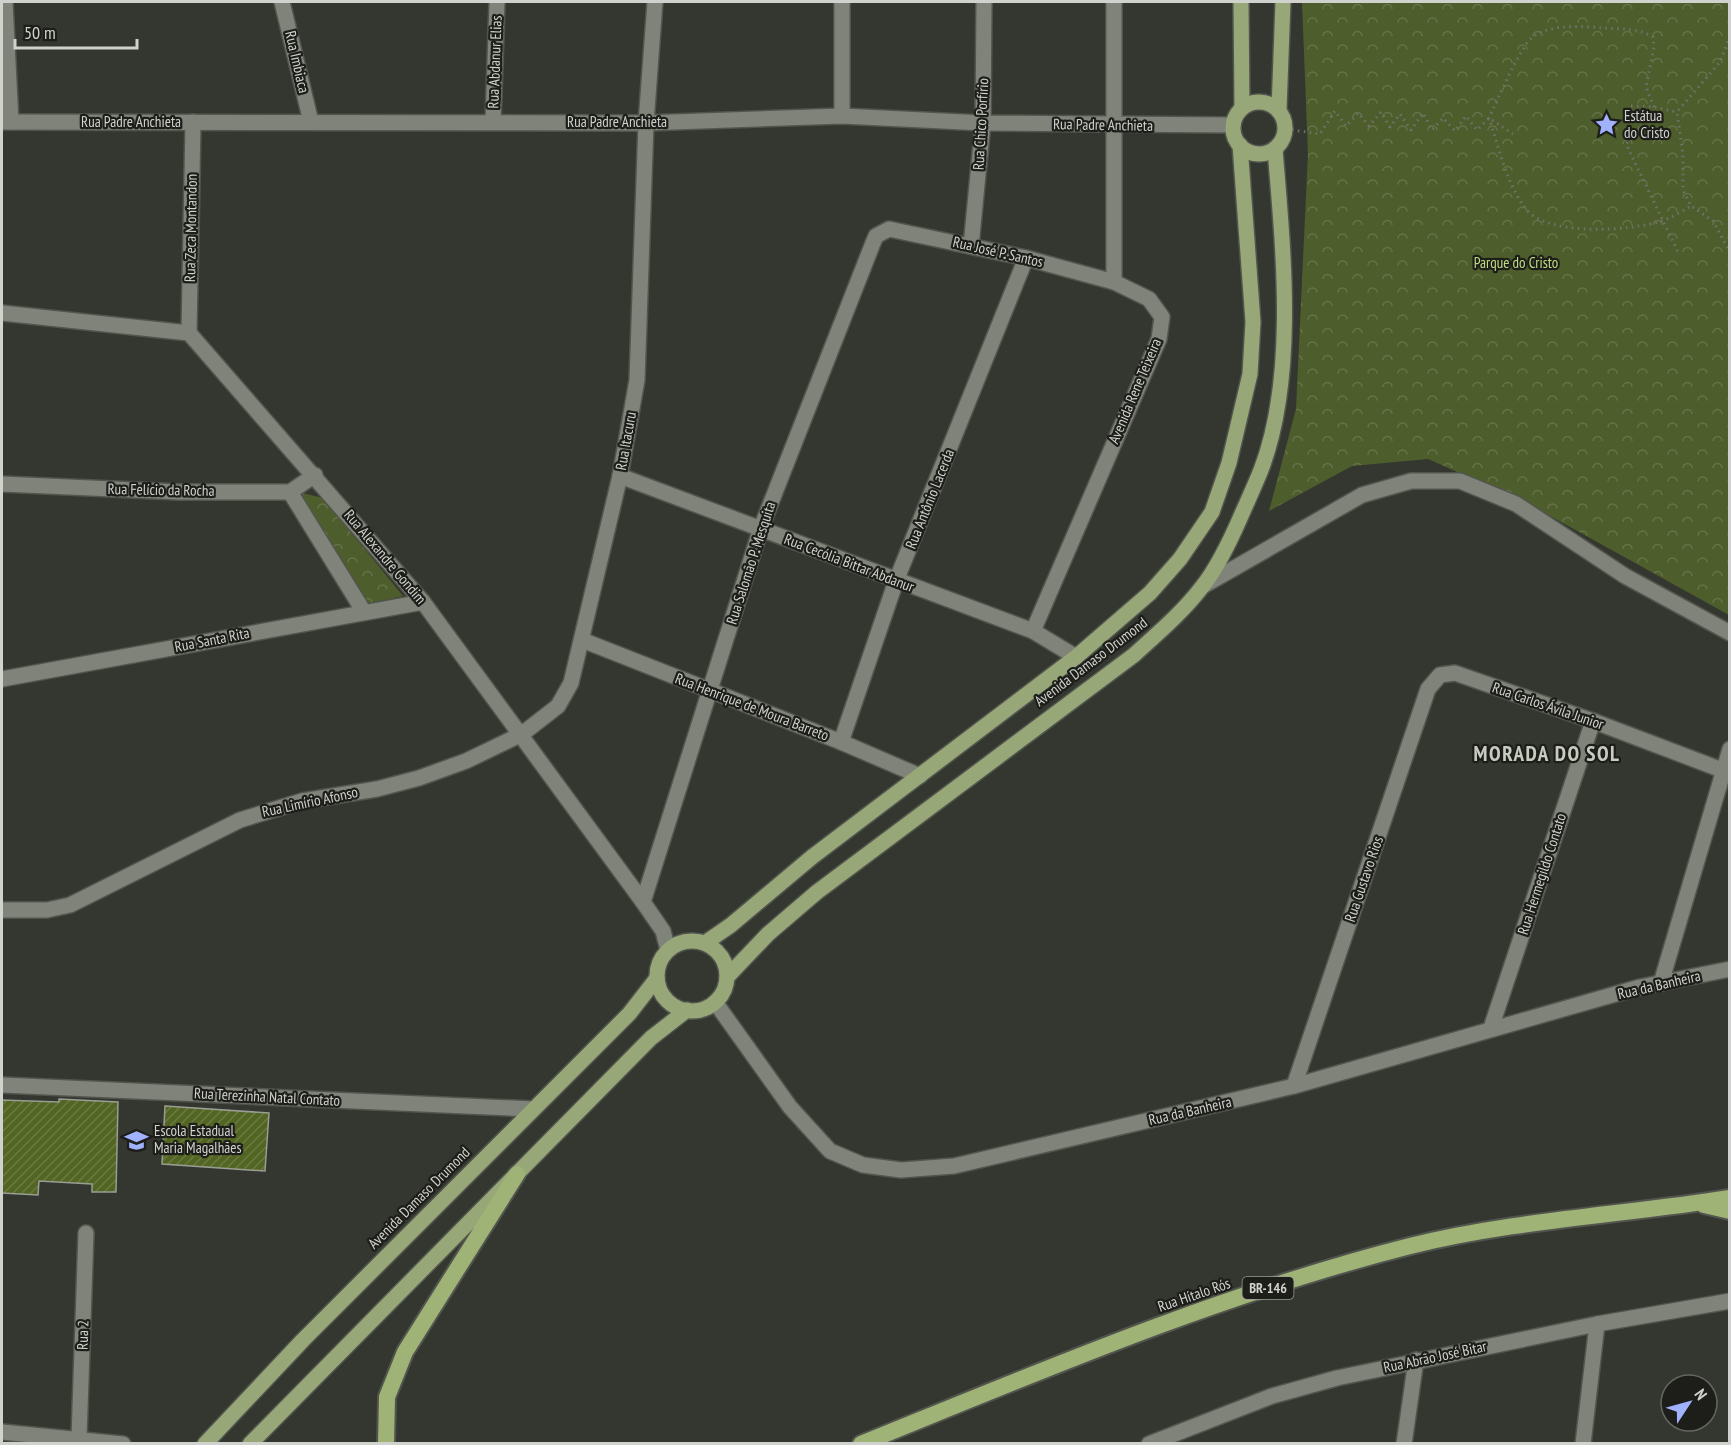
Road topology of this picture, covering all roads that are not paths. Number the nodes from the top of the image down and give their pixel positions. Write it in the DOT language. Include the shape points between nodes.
graph roads {
  1 [pos="5,2"];
  2 [pos="282,2"];
  3 [pos="497,2"];
  4 [pos="655,2"];
  5 [pos="842,2"];
  6 [pos="984,2"];
  7 [pos="1114,2"];
  8 [pos="1241,2"];
  9 [pos="1283,2"];
  10 [pos="1242,107"];
  11 [pos="1279,110"];
  12 [pos="842,116"];
  13 [pos="6,122"];
  14 [pos="194,122"];
  15 [pos="311,122"];
  16 [pos="493,122"];
  17 [pos="646,123"];
  18 [pos="983,123"];
  19 [pos="1115,126"];
  20 [pos="1233,126"];
  21 [pos="1240,145"];
  22 [pos="1275,149"];
  23 [pos="881,232"];
  24 [pos="971,246"];
  25 [pos="1026,258"];
  26 [pos="1114,282"];
  27 [pos="2,313"];
  28 [pos="189,333"];
  29 [pos="315,475"];
  30 [pos="620,476"];
  31 [pos="2,484"];
  32 [pos="290,492"];
  33 [pos="761,528"];
  34 [pos="896,581"];
  35 [pos="1203,586"];
  36 [pos="423,602"];
  37 [pos="364,612"];
  38 [pos="1033,631"];
  39 [pos="1730,633"];
  40 [pos="582,640"];
  41 [pos="1076,657"];
  42 [pos="1440,675"];
  43 [pos="2,679"];
  44 [pos="710,691"];
  45 [pos="1593,721"];
  46 [pos="522,734"];
  47 [pos="841,742"];
  48 [pos="1730,749"];
  49 [pos="1722,770"];
  50 [pos="920,776"];
  51 [pos="643,902"];
  52 [pos="2,910"];
  53 [pos="705,943"];
  54 [pos="668,950"];
  55 [pos="1730,969"];
  56 [pos="727,977"];
  57 [pos="657,978"];
  58 [pos="1661,983"];
  59 [pos="715,1002"];
  60 [pos="687,1010"];
  61 [pos="1491,1028"];
  62 [pos="2,1085"];
  63 [pos="1294,1086"];
  64 [pos="533,1109"];
  65 [pos="517,1174"];
  66 [pos="1730,1198"];
  67 [pos="1694,1204"];
  68 [pos="1730,1211"];
  69 [pos="86,1233"];
  70 [pos="1730,1301"];
  71 [pos="1598,1324"];
  72 [pos="1416,1360"];
  73 [pos="2,1432"];
  74 [pos="79,1438"];
  75 [pos="123,1443"];
  76 [pos="205,1443"];
  77 [pos="249,1443"];
  78 [pos="386,1443"];
  79 [pos="861,1443"];
  80 [pos="1149,1443"];
  81 [pos="1404,1443"];
  82 [pos="1583,1443"];
  1 -- 13 [label="street"];
  2 -- 15 [label="street, Rua Imbiaca"];
  3 -- 16 [label="street, Rua Abdanur Elias"];
  4 -- 17 [label="street, Rua Itacuru"];
  5 -- 12 [label="street"];
  6 -- 18 [label="street, Rua Chico Porfírio"];
  7 -- 19 [label="street"];
  8 -- 10 [label="main road"];
  9 -- 11 [label="main road"];
  10 -- 11 [label="main road" via="1265,102"];
  10 -- 20 [label="main road"];
  11 -- 22 [label="main road" via="1286,129"];
  12 -- 17 [label="street, Rua Padre Anchieta"];
  12 -- 18 [label="street, Rua Padre Anchieta"];
  13 -- 14 [label="street, Rua Padre Anchieta"];
  14 -- 15 [label="street, Rua Padre Anchieta"];
  14 -- 28 [label="street, Rua Zeca Montandon"];
  15 -- 16 [label="street, Rua Padre Anchieta"];
  16 -- 17 [label="street, Rua Padre Anchieta"];
  17 -- 30 [label="street, Rua Itacuru" via="637,380"];
  18 -- 19 [label="street, Rua Padre Anchieta"];
  18 -- 24 [label="street, Rua Chico Porfírio"];
  19 -- 20 [label="street, Rua Padre Anchieta"];
  19 -- 26 [label="street"];
  20 -- 21 [label="main road"];
  21 -- 22 [label="main road" via="1252,153"];
  21 -- 41 [label="main road, Avenida Damaso Drumond" via="1253,322 1250,374 1229,463 1212,512 1180,559 1150,593"];
  22 -- 35 [label="main road, Avenida Damaso Drumond" via="1284,256 1282,355 1276,414 1262,468 1233,533"];
  23 -- 24 [label="street, Rua José P. Santos" via="898,229"];
  23 -- 33 [label="street, Rua Salomão P. Mesquita" via="873,243"];
  24 -- 25 [label="street, Rua José P. Santos"];
  25 -- 26 [label="street, Rua José P. Santos"];
  25 -- 34 [label="street, Rua Antônio Lacerda"];
  26 -- 38 [label="street, Avenida Rene Teixeira" via="1149,299 1162,317 1159,339"];
  27 -- 28 [label="street"];
  28 -- 29 [label="street, Rua Alexandre Gondim"];
  29 -- 32 [label="street"];
  29 -- 36 [label="street, Rua Alexandre Gondim"];
  30 -- 33 [label="street, Rua Cecólia Bittar Abdanur"];
  30 -- 40 [label="street, Rua Itacuru"];
  31 -- 32 [label="street, Rua Felício da Rocha" via="179,492"];
  32 -- 37 [label="street"];
  33 -- 34 [label="street, Rua Cecólia Bittar Abdanur"];
  33 -- 44 [label="street, Rua Salomão P. Mesquita"];
  34 -- 38 [label="street, Rua Cecólia Bittar Abdanur"];
  34 -- 47 [label="street, Rua Antônio Lacerda"];
  35 -- 39 [label="street" via="1362,495 1411,481 1460,480 1516,504 1625,576"];
  35 -- 56 [label="main road, Avenida Damaso Drumond" via="1170,623 1134,654 817,892 768,934"];
  36 -- 37 [label="street, Rua Santa Rita"];
  36 -- 46 [label="street, Rua Alexandre Gondim"];
  37 -- 43 [label="street, Rua Santa Rita"];
  38 -- 41 [label="street, Rua Cecólia Bittar Abdanur"];
  40 -- 44 [label="street, Rua Henrique de Moura Barreto"];
  40 -- 46 [label="street, Rua Itacuru" via="571,683 558,706"];
  41 -- 50 [label="main road, Avenida Damaso Drumond"];
  42 -- 45 [label="street, Rua Carlos Ávila Junior" via="1455,673"];
  42 -- 63 [label="street, Rua Gustavo Rios" via="1428,689"];
  44 -- 47 [label="street, Rua Henrique de Moura Barreto"];
  44 -- 51 [label="street, Rua Salomão P. Mesquita"];
  45 -- 49 [label="street, Rua Carlos Ávila Junior"];
  45 -- 61 [label="street, Rua Hermegildo Contato"];
  46 -- 51 [label="street, Rua Alexandre Gondim"];
  46 -- 52 [label="street, Rua Limírio Afonso" via="419,778 302,801 249,816 69,905 47,910"];
  47 -- 50 [label="street, Rua Henrique de Moura Barreto"];
  48 -- 49 [label="street"];
  49 -- 58 [label="street"];
  50 -- 53 [label="main road, Avenida Damaso Drumond"];
  51 -- 54 [label="street, Rua Alexandre Gondim" via="663,931"];
  53 -- 54 [label="main road" via="685,941"];
  53 -- 56 [label="main road" via="723,960"];
  54 -- 57 [label="main road"];
  55 -- 58 [label="street, Rua da Banheira"];
  56 -- 59 [label="main road"];
  57 -- 60 [label="main road" via="670,1003"];
  57 -- 64 [label="main road, Avenida Damaso Drumond" via="628,1014"];
  58 -- 61 [label="street, Rua da Banheira"];
  59 -- 60 [label="main road"];
  59 -- 63 [label="street, Rua da Banheira" via="810,1132 830,1151 862,1165 901,1170 954,1166"];
  60 -- 65 [label="main road" via="651,1038"];
  61 -- 63 [label="street, Rua da Banheira"];
  62 -- 64 [label="street, Rua Terezinha Natal Contato"];
  64 -- 76 [label="main road, Avenida Damaso Drumond"];
  65 -- 77 [label="main road"];
  65 -- 78 [label="highway" via="405,1352 387,1397"];
  66 -- 67 [label="highway, Rua Hítalo Rós / BR-146"];
  67 -- 68 [label="highway, Rua Hítalo Rós / BR-146"];
  67 -- 79 [label="highway, Rua Hítalo Rós / BR-146" via="1554,1219 1412,1246 1312,1273 1044,1370"];
  69 -- 74 [label="street, Rua 2"];
  70 -- 71 [label="street, Rua Abrão José Bitar"];
  71 -- 72 [label="street, Rua Abrão José Bitar"];
  71 -- 82 [label="street"];
  72 -- 80 [label="street, Rua Abrão José Bitar" via="1272,1396"];
  72 -- 81 [label="street"];
  73 -- 74 [label="street"];
  74 -- 75 [label="street"];
}
